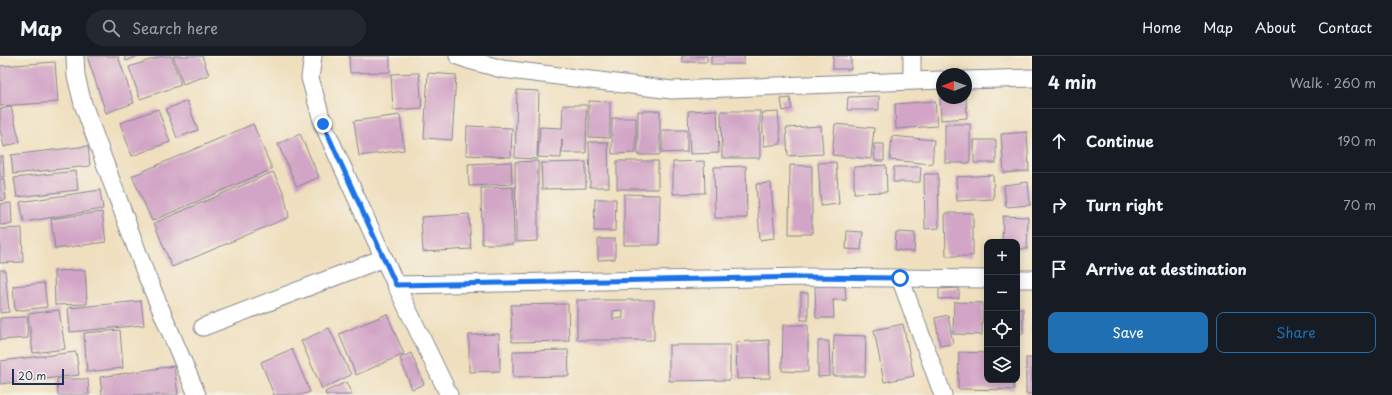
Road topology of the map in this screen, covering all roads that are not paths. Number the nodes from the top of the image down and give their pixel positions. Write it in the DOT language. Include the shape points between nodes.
graph roads {
  1 [pos="74,56"];
  2 [pos="313,56"];
  3 [pos="458,56"];
  4 [pos="912,56"];
  5 [pos="1032,78"];
  6 [pos="936,80"];
  7 [pos="972,80"];
  8 [pos="912,81"];
  9 [pos="384,258"];
  10 [pos="900,278"];
  11 [pos="984,279"];
  12 [pos="1020,279"];
  13 [pos="1032,279"];
  14 [pos="396,285"];
  15 [pos="203,327"];
  16 [pos="197,395"];
  17 [pos="449,395"];
  18 [pos="943,395"];
  1 -- 16 [label="street" via="83,104 146,272"];
  2 -- 9 [label="street" via="310,78 323,124"];
  3 -- 8 [label="street" via="502,69 672,90"];
  4 -- 8 [label="street"];
  5 -- 7 [label="street"];
  6 -- 8 [label="street"];
  9 -- 14 [label="street"];
  9 -- 15 [label="street"];
  10 -- 11 [label="street"];
  10 -- 14 [label="street" via="805,277"];
  10 -- 18 [label="street"];
  12 -- 13 [label="street"];
  14 -- 17 [label="street"];
}
